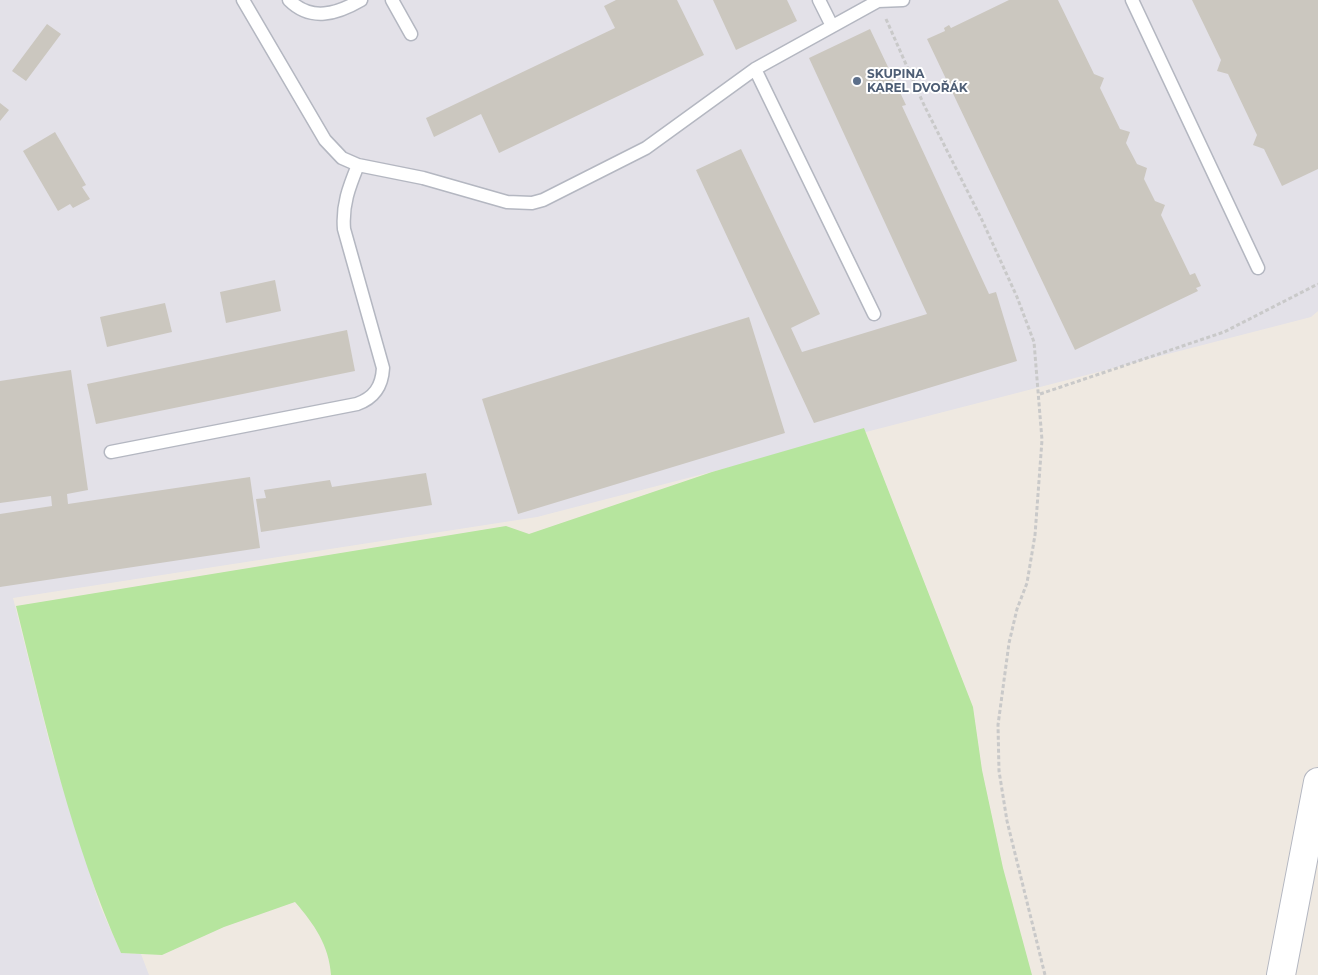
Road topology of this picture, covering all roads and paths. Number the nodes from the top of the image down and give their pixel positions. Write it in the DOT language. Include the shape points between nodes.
graph roads {
  1 [pos="243,0"];
  2 [pos="289,0"];
  3 [pos="361,0"];
  4 [pos="392,0"];
  5 [pos="820,0"];
  6 [pos="877,0"];
  7 [pos="903,0"];
  8 [pos="1132,0"];
  9 [pos="832,26"];
  10 [pos="412,34"];
  11 [pos="755,69"];
  12 [pos="358,165"];
  13 [pos="1258,268"];
  14 [pos="1318,284"];
  15 [pos="874,314"];
  16 [pos="1040,394"];
  17 [pos="111,452"];
  18 [pos="1318,782"];
  19 [pos="1045,975"];
  20 [pos="1281,975"];
  1 -- 12 [label="lane" via="325,140 342,158"];
  2 -- 3 [label="lane" via="300,9 319,14 339,12"];
  4 -- 10 [label="lane"];
  5 -- 9 [label="lane"];
  6 -- 7 [label="lane"];
  6 -- 9 [label="lane"];
  6 -- 16 [label="path" via="1017,297 1034,342"];
  8 -- 13 [label="lane"];
  9 -- 11 [label="lane"];
  11 -- 12 [label="lane" via="646,148 532,203 507,202 423,178"];
  11 -- 15 [label="lane"];
  12 -- 17 [label="lane" via="346,194 343,217 383,368 383,378 373,396 357,404"];
  14 -- 16 [label="path" via="1224,332"];
  16 -- 19 [label="path" via="1042,440 1035,536 1027,583 1009,643 998,724 999,771 1007,821"];
  18 -- 20 [label="main road"];
}
